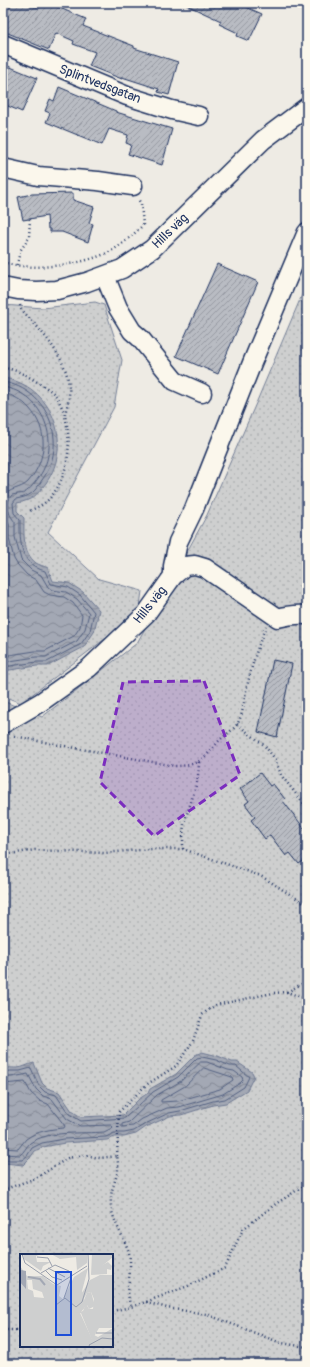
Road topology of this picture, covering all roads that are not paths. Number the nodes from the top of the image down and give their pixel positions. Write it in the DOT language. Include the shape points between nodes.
graph roads {
  1 [pos="3,44"];
  2 [pos="307,107"];
  3 [pos="199,116"];
  4 [pos="3,168"];
  5 [pos="133,186"];
  6 [pos="307,232"];
  7 [pos="106,276"];
  8 [pos="3,287"];
  9 [pos="202,393"];
  10 [pos="173,576"];
  11 [pos="307,615"];
  12 [pos="7,730"];
  1 -- 3 [label="street, Splintvedsgatan" via="126,96"];
  2 -- 7 [label="street, Hills väg" via="263,140 152,249 122,269"];
  4 -- 5 [label="street" via="38,176"];
  6 -- 10 [label="street" via="178,542"];
  7 -- 8 [label="street, Hills väg" via="57,290 18,290"];
  7 -- 9 [label="street" via="118,308 132,331 175,381"];
  10 -- 11 [label="street, Hills väg" via="185,566 195,565 205,568 278,618 294,614"];
  10 -- 12 [label="street, Hills väg" via="146,614 89,668"];
}
